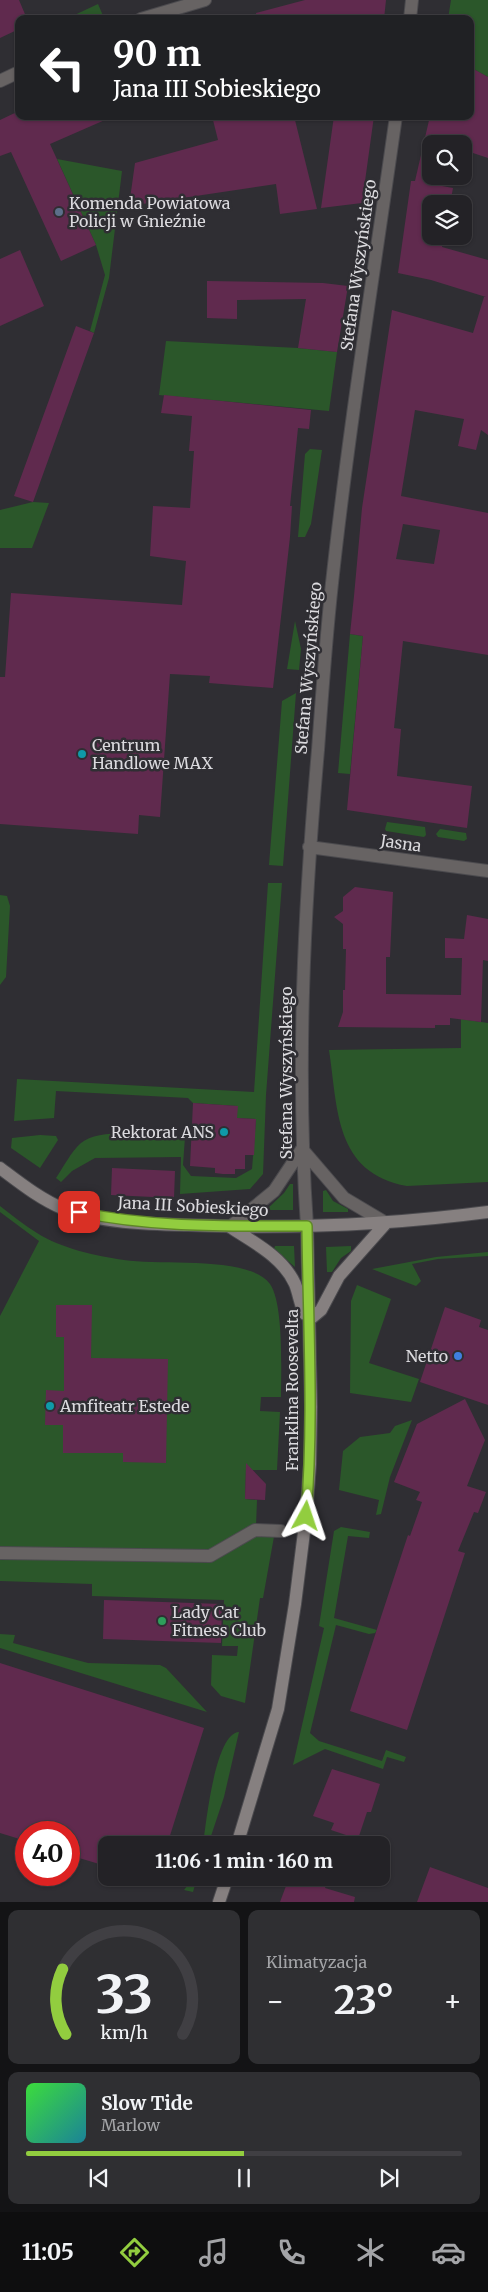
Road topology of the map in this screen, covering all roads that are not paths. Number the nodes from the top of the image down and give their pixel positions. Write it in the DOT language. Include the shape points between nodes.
graph roads {
  1 [pos="205,0"];
  2 [pos="412,0"];
  3 [pos="155,15"];
  4 [pos="410,15"];
  5 [pos="15,74"];
  6 [pos="0,81"];
  7 [pos="395,120"];
  8 [pos="309,847"];
  9 [pos="488,871"];
  10 [pos="302,1149"];
  11 [pos="0,1168"];
  12 [pos="488,1212"];
  13 [pos="386,1223"];
  14 [pos="307,1226"];
  15 [pos="230,1227"];
  16 [pos="309,1320"];
  17 [pos="281,1531"];
  18 [pos="0,1553"];
  19 [pos="240,1836"];
  20 [pos="224,1886"];
  21 [pos="219,1902"];
  1 -- 3 [label="street"];
  2 -- 4 [label="street"];
  5 -- 6 [label="street"];
  7 -- 8 [label="street, Stefana Wyszyńskiego" via="332,584"];
  8 -- 9 [label="street, Jasna"];
  8 -- 10 [label="street, Stefana Wyszyńskiego" via="302,984"];
  10 -- 13 [label="street" via="344,1198"];
  10 -- 14 [label="street, Stefana Wyszyńskiego"];
  10 -- 15 [label="street" via="274,1191"];
  11 -- 15 [label="street, Jana III Sobieskiego" via="37,1195 65,1209 149,1224"];
  12 -- 13 [label="street, Jana III Sobieskiego"];
  13 -- 14 [label="street, Jana III Sobieskiego"];
  13 -- 16 [label="street" via="344,1270 321,1310"];
  14 -- 15 [label="street, Jana III Sobieskiego"];
  14 -- 16 [label="street, Franklina Roosevelta"];
  15 -- 16 [label="street" via="284,1268 295,1284"];
  16 -- 19 [label="street, Franklina Roosevelta" via="310,1464 295,1604 278,1709"];
  17 -- 18 [label="street" via="255,1530 210,1556"];
  20 -- 21 [label="street"];
}
